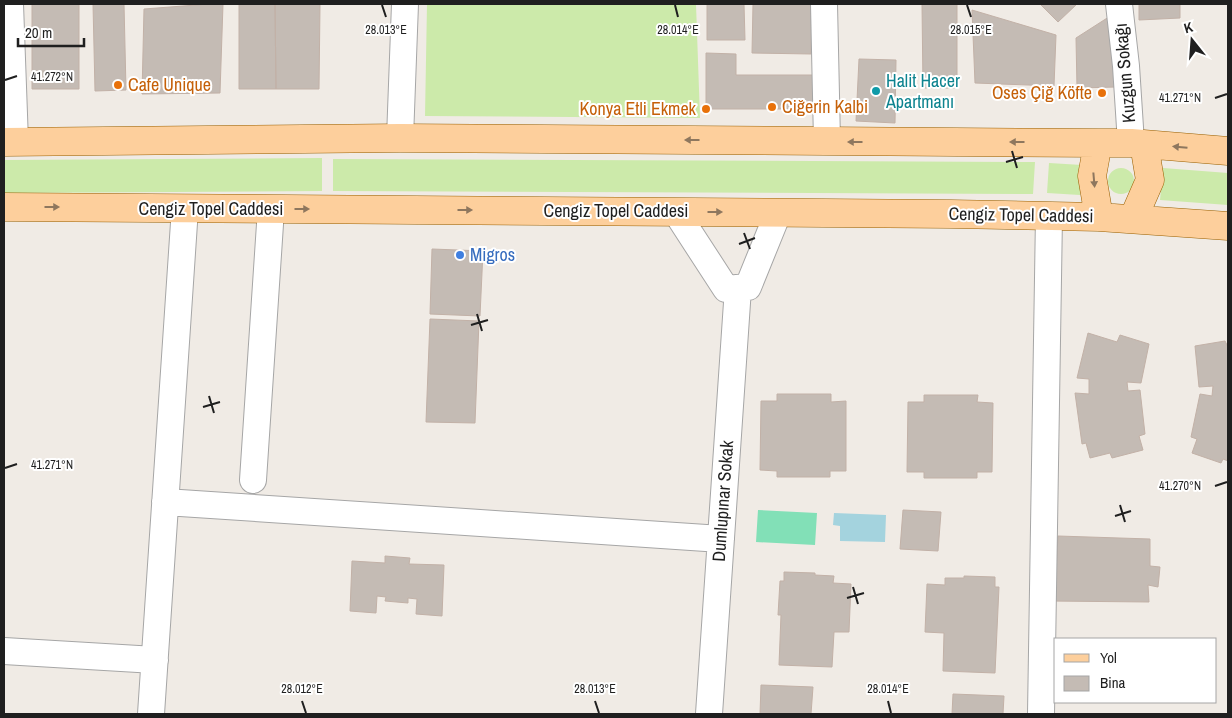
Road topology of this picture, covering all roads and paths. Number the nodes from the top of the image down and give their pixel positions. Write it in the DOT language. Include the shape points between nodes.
graph roads {
  1 [pos="10,4"];
  2 [pos="405,4"];
  3 [pos="824,4"];
  4 [pos="1119,4"];
  5 [pos="400,138"];
  6 [pos="827,141"];
  7 [pos="9,142"];
  8 [pos="1098,143"];
  9 [pos="1137,143"];
  10 [pos="1228,151"];
  11 [pos="4,207"];
  12 [pos="184,208"];
  13 [pos="270,209"];
  14 [pos="676,212"];
  15 [pos="778,212"];
  16 [pos="1049,216"];
  17 [pos="1100,217"];
  18 [pos="1133,219"];
  19 [pos="1228,226"];
  20 [pos="738,288"];
  21 [pos="253,480"];
  22 [pos="165,502"];
  23 [pos="721,540"];
  24 [pos="4,651"];
  25 [pos="154,660"];
  26 [pos="151,714"];
  27 [pos="709,714"];
  28 [pos="1041,714"];
  1 -- 7 [label="street"];
  2 -- 5 [label="street"];
  3 -- 6 [label="street"];
  4 -- 9 [label="street, Kuzgun Sokağı"];
  6 -- 5 [label="main road, one-way"];
  5 -- 7 [label="main road"];
  8 -- 6 [label="main road, one-way"];
  8 -- 9 [label="main road"];
  8 -- 17 [label="main road, one-way" via="1092,176"];
  10 -- 9 [label="main road, one-way"];
  9 -- 18 [label="main road" via="1150,180"];
  11 -- 12 [label="main road, Cengiz Topel Caddesi, one-way"];
  12 -- 13 [label="main road, Cengiz Topel Caddesi"];
  12 -- 22 [label="street"];
  13 -- 14 [label="main road, Cengiz Topel Caddesi, one-way"];
  13 -- 21 [label="street"];
  14 -- 15 [label="main road, Cengiz Topel Caddesi, one-way"];
  14 -- 20 [label="street" via="726,289"];
  15 -- 16 [label="main road, Cengiz Topel Caddesi"];
  15 -- 20 [label="street" via="748,287"];
  16 -- 17 [label="main road, Cengiz Topel Caddesi"];
  16 -- 28 [label="street"];
  17 -- 18 [label="main road, Cengiz Topel Caddesi"];
  18 -- 19 [label="main road, Cengiz Topel Caddesi"];
  20 -- 23 [label="street, Dumlupınar Sokak"];
  22 -- 23 [label="street"];
  22 -- 25 [label="street"];
  23 -- 27 [label="street, Dumlupınar Sokak"];
  24 -- 25 [label="street"];
  25 -- 26 [label="street"];
}
